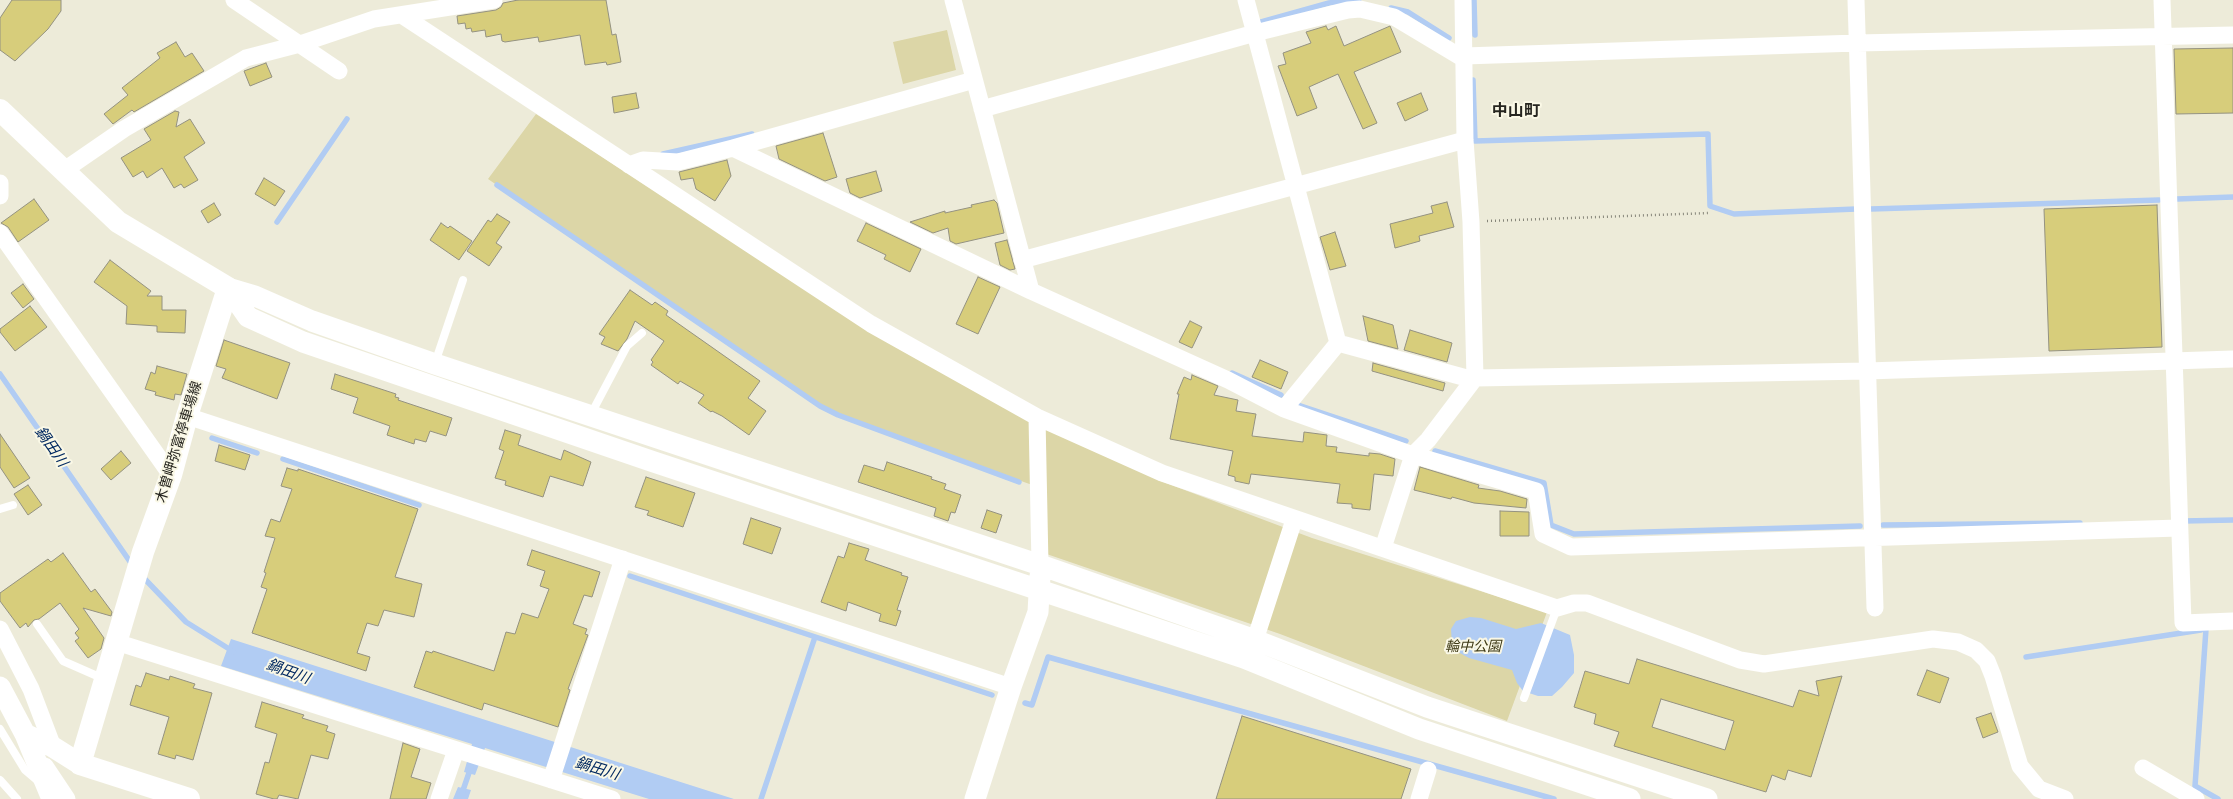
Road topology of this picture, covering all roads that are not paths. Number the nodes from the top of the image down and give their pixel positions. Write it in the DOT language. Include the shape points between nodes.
graph roads {
  1 [pos="234,0"];
  2 [pos="494,0"];
  3 [pos="953,0"];
  4 [pos="1246,0"];
  5 [pos="1463,0"];
  6 [pos="1856,0"];
  7 [pos="2162,0"];
  8 [pos="404,16"];
  9 [pos="1255,33"];
  10 [pos="2233,35"];
  11 [pos="2163,37"];
  12 [pos="1857,43"];
  13 [pos="300,44"];
  14 [pos="1464,58"];
  15 [pos="338,71"];
  16 [pos="974,80"];
  17 [pos="982,109"];
  18 [pos="0,110"];
  19 [pos="1465,140"];
  20 [pos="733,148"];
  21 [pos="629,165"];
  22 [pos="64,171"];
  23 [pos="0,183"];
  24 [pos="1297,185"];
  25 [pos="0,196"];
  26 [pos="0,233"];
  27 [pos="1022,260"];
  28 [pos="463,280"];
  29 [pos="228,288"];
  30 [pos="1030,291"];
  31 [pos="642,333"];
  32 [pos="1338,343"];
  33 [pos="2233,359"];
  34 [pos="2173,360"];
  35 [pos="435,364"];
  36 [pos="1867,371"];
  37 [pos="1474,379"];
  38 [pos="1284,409"];
  39 [pos="186,416"];
  40 [pos="590,416"];
  41 [pos="1037,417"];
  42 [pos="1413,455"];
  43 [pos="171,475"];
  44 [pos="13,505"];
  45 [pos="0,509"];
  46 [pos="1294,520"];
  47 [pos="2179,528"];
  48 [pos="1872,537"];
  49 [pos="1383,548"];
  50 [pos="623,560"];
  51 [pos="1040,566"];
  52 [pos="1039,589"];
  53 [pos="1874,608"];
  54 [pos="1555,614"];
  55 [pos="2233,621"];
  56 [pos="37,624"];
  57 [pos="0,629"];
  58 [pos="1255,640"];
  59 [pos="116,642"];
  60 [pos="105,680"];
  61 [pos="0,687"];
  62 [pos="1011,687"];
  63 [pos="1524,698"];
  64 [pos="0,729"];
  65 [pos="25,734"];
  66 [pos="53,747"];
  67 [pos="460,751"];
  68 [pos="80,764"];
  69 [pos="2143,768"];
  70 [pos="1428,770"];
  71 [pos="552,777"];
  72 [pos="0,780"];
  73 [pos="56,796"];
  74 [pos="17,799"];
  75 [pos="189,799"];
  76 [pos="439,799"];
  77 [pos="612,799"];
  78 [pos="975,799"];
  79 [pos="1419,799"];
  80 [pos="1630,799"];
  81 [pos="1707,799"];
  82 [pos="2065,799"];
  83 [pos="2196,799"];
  1 -- 13 [label="street"];
  2 -- 8 [label="street"];
  3 -- 16 [label="street"];
  4 -- 9 [label="street"];
  5 -- 14 [label="street"];
  6 -- 12 [label="street"];
  7 -- 11 [label="street"];
  8 -- 13 [label="street" via="374,19"];
  8 -- 21 [label="street"];
  9 -- 14 [label="street" via="1360,8 1394,17"];
  9 -- 17 [label="street"];
  9 -- 24 [label="street"];
  10 -- 11 [label="street"];
  11 -- 12 [label="street"];
  11 -- 34 [label="street"];
  12 -- 14 [label="street"];
  12 -- 36 [label="street"];
  13 -- 15 [label="street"];
  13 -- 22 [label="street" via="246,58 124,129"];
  14 -- 19 [label="street"];
  16 -- 17 [label="street"];
  16 -- 20 [label="street"];
  17 -- 27 [label="street"];
  18 -- 22 [label="main road"];
  19 -- 24 [label="street"];
  19 -- 37 [label="street" via="1471,222"];
  20 -- 21 [label="street" via="678,162 642,160"];
  20 -- 30 [label="street"];
  21 -- 41 [label="street" via="871,324"];
  22 -- 29 [label="main road" via="118,222"];
  23 -- 25 [label="street"];
  24 -- 27 [label="street"];
  24 -- 32 [label="street"];
  26 -- 43 [label="street"];
  27 -- 30 [label="street"];
  28 -- 35 [label="lane"];
  29 -- 35 [label="street" via="255,296 312,321"];
  29 -- 39 [label="main road, 木曽岬弥富停車場線"];
  29 -- 52 [label="street" via="248,317 303,342 651,461"];
  30 -- 38 [label="street" via="1228,380"];
  31 -- 40 [label="lane" via="626,346"];
  32 -- 37 [label="street"];
  32 -- 38 [label="street"];
  33 -- 34 [label="street"];
  34 -- 36 [label="street"];
  34 -- 47 [label="street"];
  35 -- 40 [label="street"];
  36 -- 37 [label="street"];
  36 -- 48 [label="street"];
  37 -- 42 [label="street" via="1428,440"];
  38 -- 42 [label="street"];
  39 -- 43 [label="main road, 木曽岬弥富停車場線"];
  39 -- 50 [label="street"];
  40 -- 51 [label="street"];
  41 -- 46 [label="street" via="1162,473"];
  41 -- 51 [label="street"];
  42 -- 48 [label="street" via="1536,491 1543,534 1571,547"];
  42 -- 49 [label="street"];
  43 -- 59 [label="main road, 木曽岬弥富停車場線" via="143,552"];
  44 -- 45 [label="lane"];
  46 -- 49 [label="street"];
  46 -- 58 [label="street"];
  47 -- 48 [label="street"];
  47 -- 55 [label="street" via="2183,623"];
  48 -- 53 [label="street"];
  49 -- 54 [label="street"];
  50 -- 62 [label="street"];
  50 -- 71 [label="street"];
  51 -- 52 [label="street"];
  51 -- 58 [label="street"];
  52 -- 62 [label="street" via="1038,612"];
  52 -- 80 [label="street" via="1244,658 1419,729"];
  54 -- 63 [label="lane"];
  54 -- 82 [label="street" via="1574,603 1587,603 1709,650 1740,660 1764,664 1933,639 1958,642 1976,650 1987,661 2020,766 2039,789"];
  56 -- 60 [label="lane" via="63,661"];
  57 -- 66 [label="street" via="31,689"];
  58 -- 81 [label="street" via="1427,707"];
  59 -- 60 [label="main road, 木曽岬弥富停車場線"];
  59 -- 67 [label="street"];
  60 -- 68 [label="main road, 木曽岬弥富停車場線"];
  61 -- 65 [label="street"];
  62 -- 78 [label="street"];
  64 -- 73 [label="lane" via="25,770"];
  65 -- 66 [label="street"];
  65 -- 73 [label="street"];
  66 -- 68 [label="street"];
  67 -- 71 [label="street"];
  67 -- 76 [label="street"];
  68 -- 75 [label="main road"];
  69 -- 83 [label="street"];
  70 -- 79 [label="street"];
  71 -- 77 [label="street"];
  72 -- 74 [label="lane"];
}
